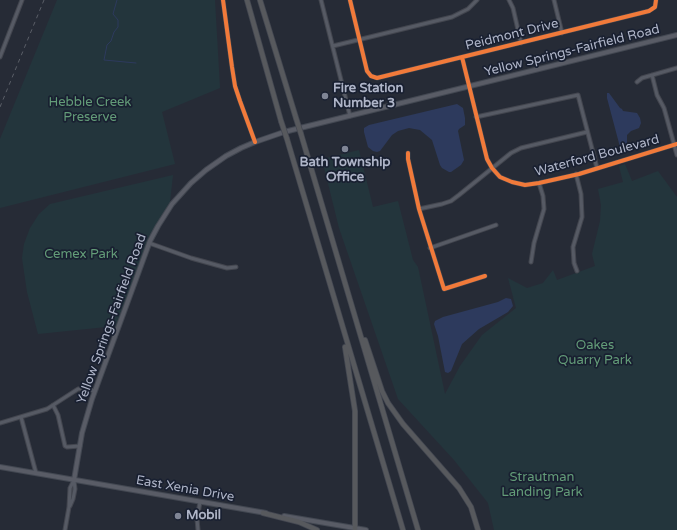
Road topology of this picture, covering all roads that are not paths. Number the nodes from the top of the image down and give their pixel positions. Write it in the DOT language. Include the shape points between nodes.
graph roads {
  1 [pos="22,0"];
  2 [pos="223,0"];
  3 [pos="247,0"];
  4 [pos="260,0"];
  5 [pos="321,0"];
  6 [pos="350,0"];
  7 [pos="477,0"];
  8 [pos="509,0"];
  9 [pos="554,0"];
  10 [pos="656,0"];
  11 [pos="562,33"];
  12 [pos="677,35"];
  13 [pos="360,39"];
  14 [pos="521,43"];
  15 [pos="333,46"];
  16 [pos="0,57"];
  17 [pos="462,57"];
  18 [pos="677,68"];
  19 [pos="652,75"];
  20 [pos="637,82"];
  21 [pos="469,86"];
  22 [pos="350,116"];
  23 [pos="476,117"];
  24 [pos="588,132"];
  25 [pos="255,142"];
  26 [pos="675,145"];
  27 [pos="408,153"];
  28 [pos="677,155"];
  29 [pos="492,168"];
  30 [pos="597,168"];
  31 [pos="576,174"];
  32 [pos="539,183"];
  33 [pos="419,209"];
  34 [pos="496,225"];
  35 [pos="149,243"];
  36 [pos="430,248"];
  37 [pos="531,262"];
  38 [pos="236,267"];
  39 [pos="340,267"];
  40 [pos="577,271"];
  41 [pos="484,276"];
  42 [pos="338,313"];
  43 [pos="94,391"];
  44 [pos="54,405"];
  45 [pos="21,417"];
  46 [pos="0,423"];
  47 [pos="80,446"];
  48 [pos="0,467"];
  49 [pos="36,473"];
  50 [pos="74,480"];
  51 [pos="200,502"];
  52 [pos="263,513"];
  53 [pos="355,529"];
  54 [pos="65,530"];
  55 [pos="198,530"];
  56 [pos="317,530"];
  57 [pos="366,530"];
  58 [pos="402,530"];
  59 [pos="418,530"];
  60 [pos="478,530"];
  1 -- 16 [label="street"];
  2 -- 25 [label="street" via="235,86"];
  3 -- 42 [label="highway, bridge"];
  4 -- 39 [label="highway, bridge"];
  5 -- 15 [label="street"];
  6 -- 13 [label="street"];
  7 -- 13 [label="street" via="468,9 452,17"];
  8 -- 14 [label="street"];
  9 -- 11 [label="street"];
  10 -- 11 [label="street, Peidmont Drive" via="656,5 649,11"];
  11 -- 14 [label="street, Peidmont Drive"];
  12 -- 21 [label="main road, Yellow Springs-Fairfield Road"];
  13 -- 15 [label="street"];
  13 -- 17 [label="street, Peidmont Drive" via="367,71 371,76 379,78"];
  14 -- 17 [label="street, Peidmont Drive"];
  15 -- 22 [label="street"];
  17 -- 21 [label="street, Waterford Boulevard"];
  18 -- 19 [label="street"];
  19 -- 20 [label="street"];
  19 -- 26 [label="street"];
  21 -- 22 [label="main road, Yellow Springs-Fairfield Road"];
  21 -- 23 [label="street, Waterford Boulevard"];
  22 -- 25 [label="main road, Yellow Springs-Fairfield Road"];
  23 -- 24 [label="street" via="578,95"];
  23 -- 29 [label="street, Waterford Boulevard" via="487,159"];
  24 -- 29 [label="street" via="521,148"];
  24 -- 30 [label="street"];
  25 -- 35 [label="main road, Yellow Springs-Fairfield Road" via="226,156 191,183 168,211"];
  26 -- 28 [label="street"];
  26 -- 30 [label="street, Waterford Boulevard"];
  27 -- 33 [label="street"];
  29 -- 32 [label="street, Waterford Boulevard" via="500,177 512,182 525,185"];
  29 -- 33 [label="street" via="451,201"];
  30 -- 31 [label="street, Waterford Boulevard"];
  31 -- 32 [label="street, Waterford Boulevard"];
  31 -- 40 [label="street" via="581,194 582,217 573,247"];
  32 -- 37 [label="street" via="544,209"];
  33 -- 36 [label="street"];
  34 -- 36 [label="street"];
  35 -- 38 [label="street" via="227,268"];
  35 -- 43 [label="main road, Yellow Springs-Fairfield Road"];
  36 -- 41 [label="street" via="444,289"];
  39 -- 59 [label="highway"];
  39 -- 60 [label="highway" via="388,403 459,488 471,508"];
  42 -- 53 [label="highway" via="354,401"];
  42 -- 58 [label="highway"];
  43 -- 44 [label="street" via="78,389"];
  43 -- 47 [label="main road, Yellow Springs-Fairfield Road"];
  44 -- 45 [label="street"];
  44 -- 47 [label="street" via="65,446"];
  45 -- 46 [label="street"];
  45 -- 49 [label="street"];
  47 -- 50 [label="main road, Yellow Springs-Fairfield Road"];
  48 -- 49 [label="main road, East Xenia Drive"];
  49 -- 50 [label="main road, East Xenia Drive"];
  50 -- 51 [label="main road, East Xenia Drive"];
  50 -- 54 [label="street" via="75,488"];
  51 -- 52 [label="main road, East Xenia Drive"];
  51 -- 55 [label="street"];
  52 -- 53 [label="main road, East Xenia Drive"];
  52 -- 56 [label="highway" via="299,522"];
  53 -- 57 [label="main road, East Xenia Drive"];
}
